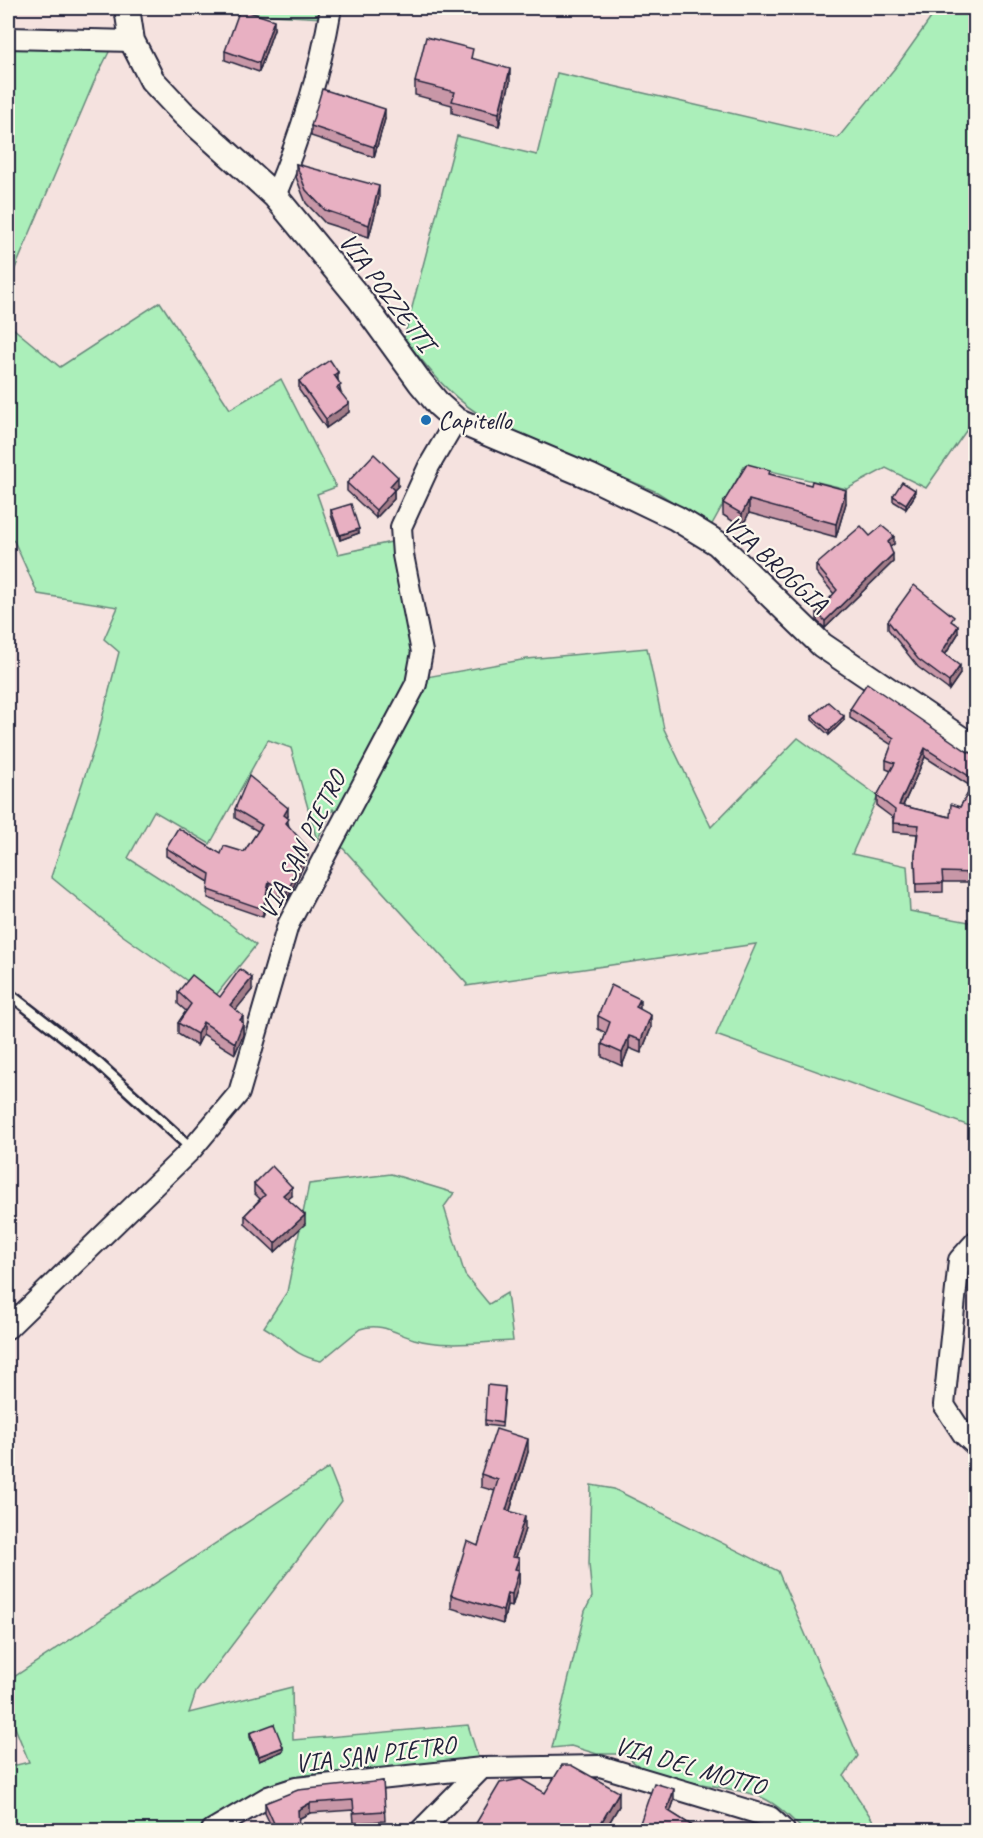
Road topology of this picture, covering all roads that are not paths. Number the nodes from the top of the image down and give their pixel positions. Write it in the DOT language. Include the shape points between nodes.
graph roads {
  1 [pos="127,8"];
  2 [pos="331,8"];
  3 [pos="8,38"];
  4 [pos="132,41"];
  5 [pos="275,196"];
  6 [pos="456,420"];
  7 [pos="975,749"];
  8 [pos="8,993"];
  9 [pos="192,1149"];
  10 [pos="975,1241"];
  11 [pos="8,1328"];
  12 [pos="975,1446"];
  13 [pos="482,1768"];
  14 [pos="212,1830"];
  15 [pos="421,1830"];
  16 [pos="784,1830"];
  1 -- 4 [label="street, VIA POZZETTI"];
  2 -- 5 [label="street" via="323,58 296,147"];
  3 -- 4 [label="street"];
  4 -- 5 [label="street, VIA POZZETTI" via="152,80"];
  5 -- 6 [label="street, VIA POZZETTI" via="359,298 420,382"];
  6 -- 7 [label="street, VIA BROGGIA" via="591,477 676,518 717,543 822,645"];
  6 -- 9 [label="street, VIA SAN PIETRO" via="401,527 422,652 416,684 288,925 239,1093"];
  8 -- 9 [label="lane" via="99,1064"];
  9 -- 11 [label="street, VIA SAN PIETRO"];
  10 -- 12 [label="street" via="959,1260 944,1405"];
  13 -- 14 [label="street, VIA SAN PIETRO" via="296,1788 268,1797"];
  13 -- 15 [label="street"];
  13 -- 16 [label="street, VIA DEL MOTTO" via="600,1766 770,1817"];
}
